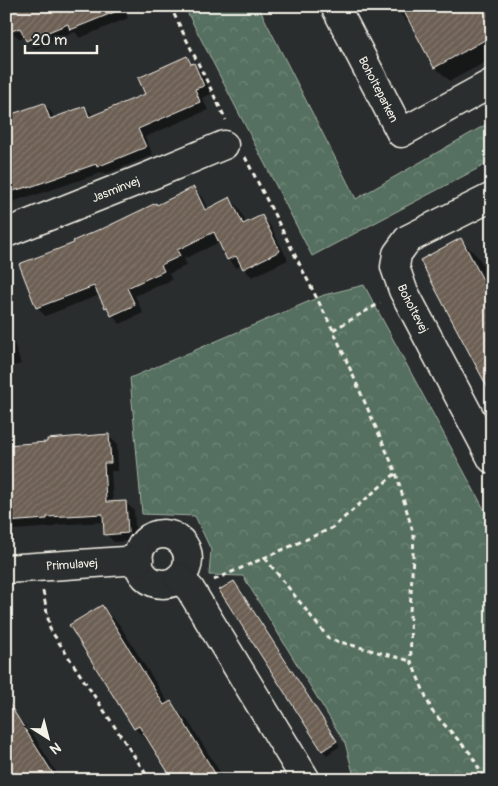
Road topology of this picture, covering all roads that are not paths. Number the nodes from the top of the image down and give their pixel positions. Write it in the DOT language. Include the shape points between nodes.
graph roads {
  1 [pos="335,6"];
  2 [pos="492,83"];
  3 [pos="231,139"];
  4 [pos="492,197"];
  5 [pos="6,233"];
  6 [pos="492,459"];
  7 [pos="139,560"];
  8 [pos="6,569"];
  9 [pos="185,583"];
  10 [pos="306,780"];
  1 -- 2 [label="street, Boholteparken" via="400,133"];
  3 -- 5 [label="street, Jasminvej" via="147,177"];
  4 -- 6 [label="street, Boholtevej" via="408,239 397,254 395,267 403,290"];
  7 -- 8 [label="street, Primulavej"];
  7 -- 9 [label="street" via="143,573 150,580"];
  7 -- 9 [label="street" via="142,546 149,539 162,534 172,536 186,548"];
  9 -- 10 [label="street"];
}
